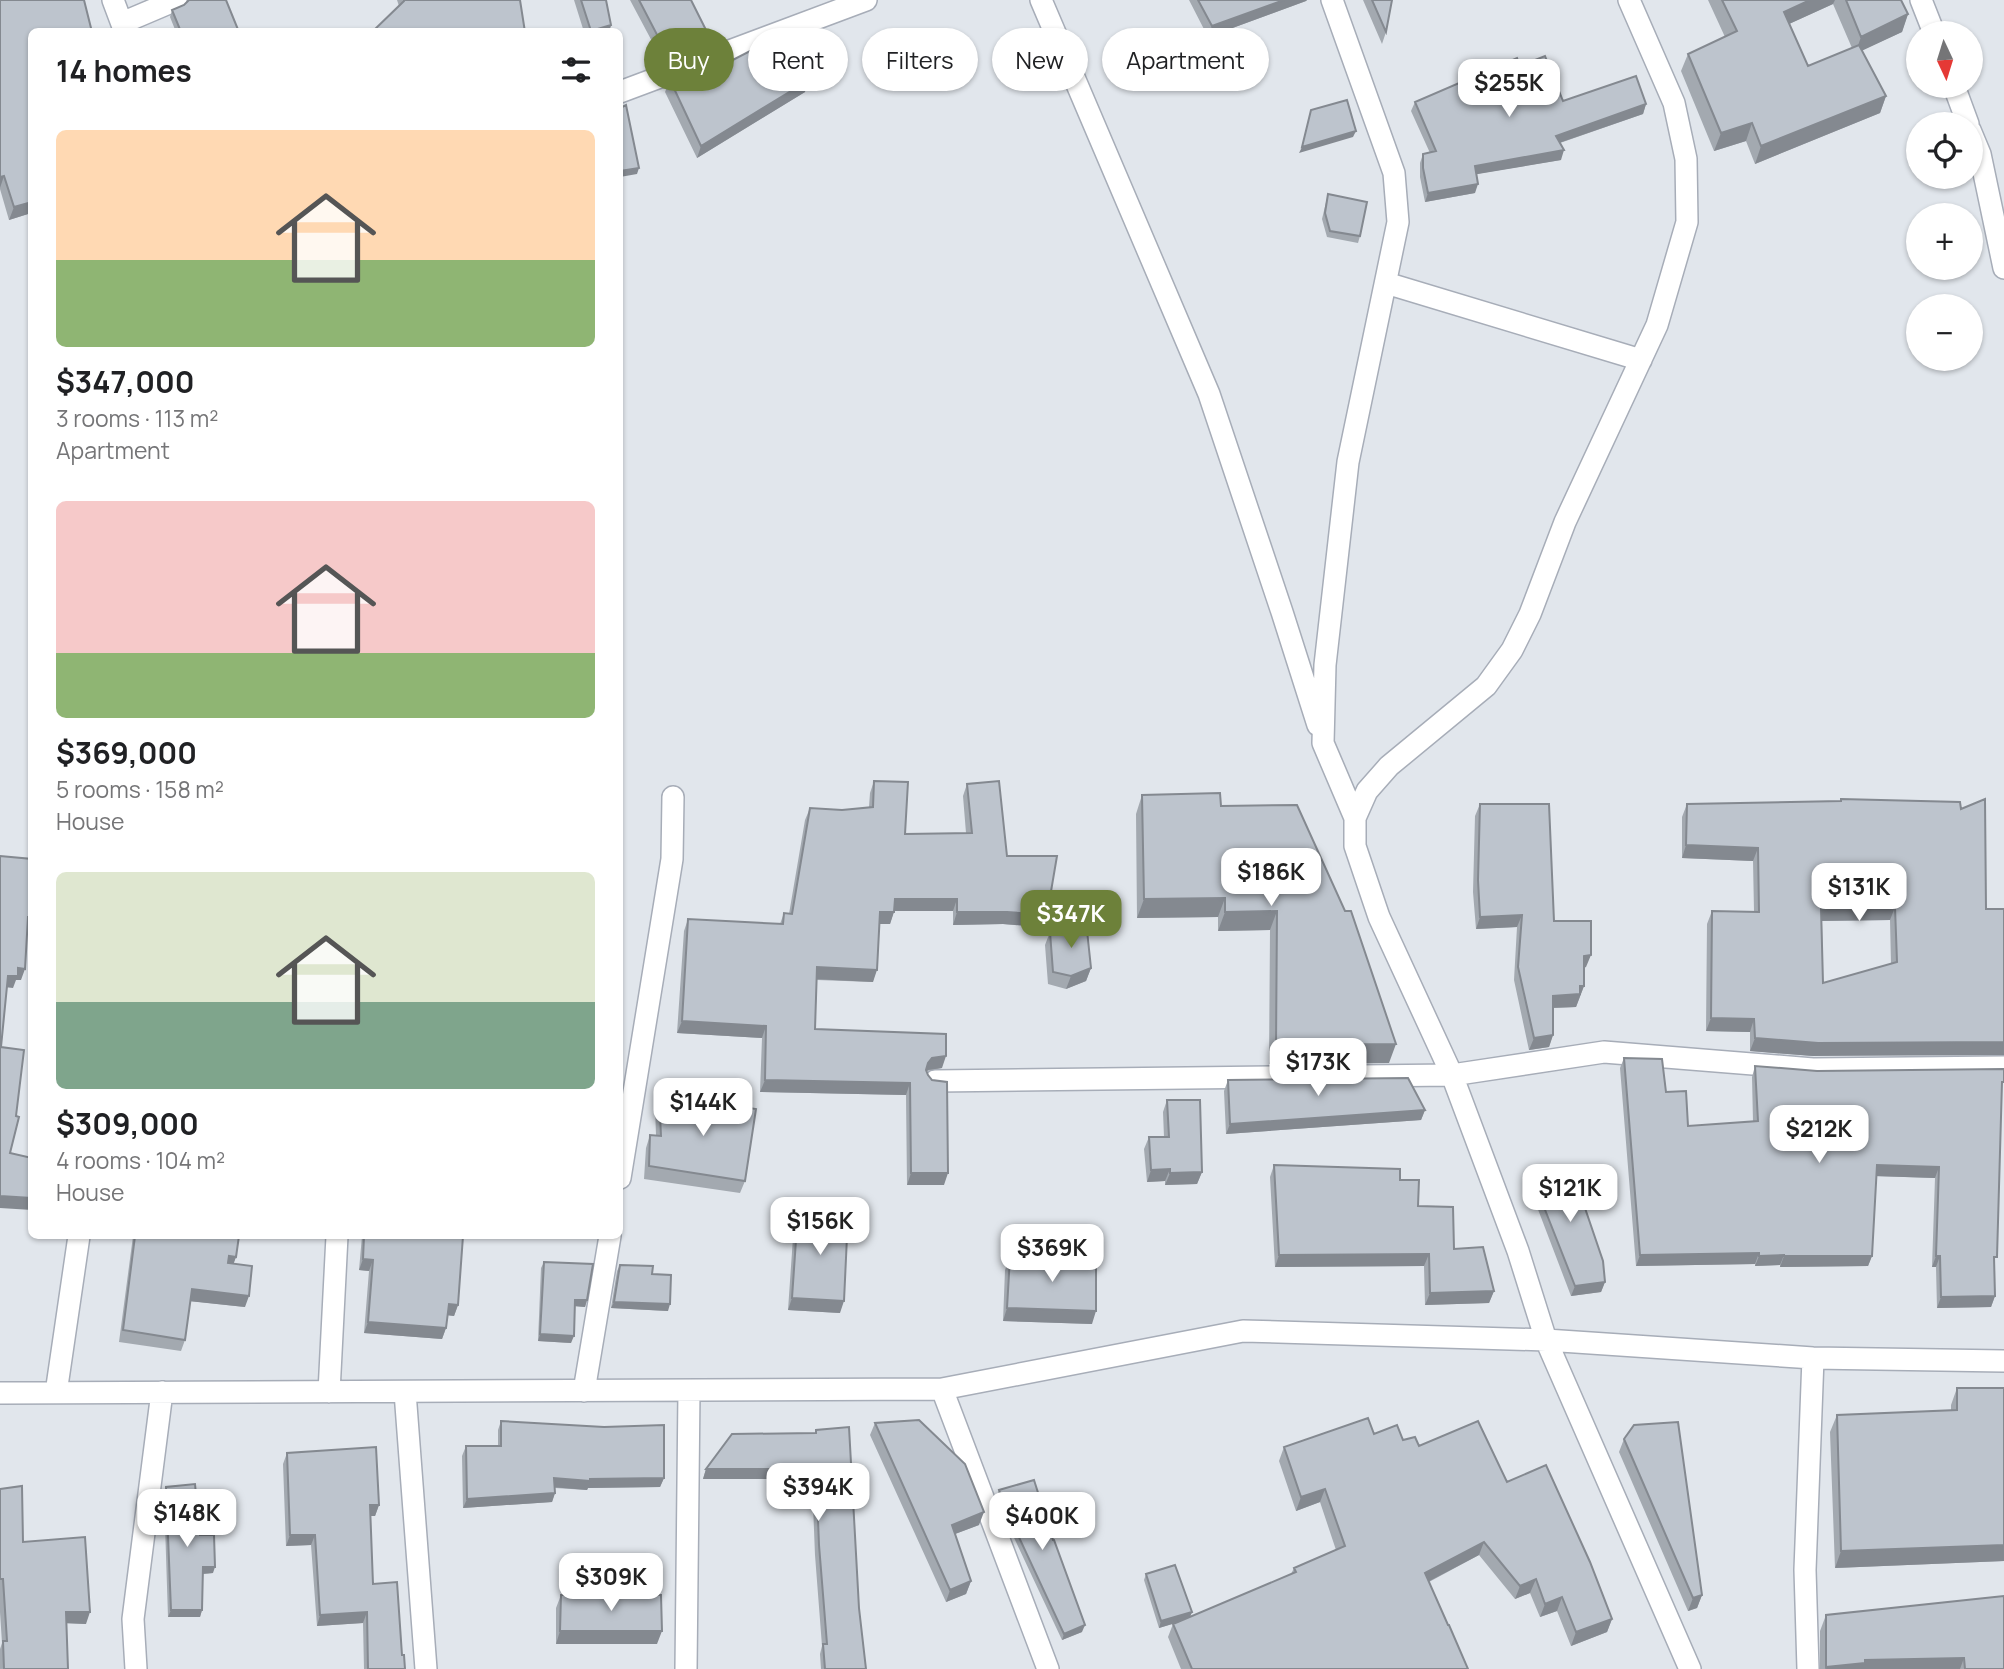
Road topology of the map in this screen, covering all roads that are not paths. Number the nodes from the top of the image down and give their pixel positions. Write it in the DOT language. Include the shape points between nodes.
graph roads {
  1 [pos="113,0"];
  2 [pos="176,0"];
  3 [pos="866,0"];
  4 [pos="1041,0"];
  5 [pos="1332,0"];
  6 [pos="1629,0"];
  7 [pos="1921,0"];
  8 [pos="1929,21"];
  9 [pos="123,27"];
  10 [pos="623,91"];
  11 [pos="1983,168"];
  12 [pos="2004,268"];
  13 [pos="1386,283"];
  14 [pos="1641,360"];
  15 [pos="1324,743"];
  16 [pos="673,797"];
  17 [pos="1354,818"];
  18 [pos="2004,1067"];
  19 [pos="1452,1076"];
  20 [pos="935,1081"];
  21 [pos="623,1160"];
  22 [pos="79,1239"];
  23 [pos="337,1239"];
  24 [pos="609,1239"];
  25 [pos="1546,1340"];
  26 [pos="1813,1359"];
  27 [pos="2004,1361"];
  28 [pos="942,1389"];
  29 [pos="584,1391"];
  30 [pos="689,1391"];
  31 [pos="162,1392"];
  32 [pos="329,1392"];
  33 [pos="405,1392"];
  34 [pos="0,1393"];
  35 [pos="56,1393"];
  36 [pos="136,1669"];
  37 [pos="426,1669"];
  38 [pos="686,1669"];
  39 [pos="1048,1669"];
  40 [pos="1690,1669"];
  41 [pos="1808,1669"];
  1 -- 9 [label="street"];
  2 -- 9 [label="street"];
  3 -- 10 [label="street"];
  4 -- 15 [label="street" via="1209,394"];
  5 -- 13 [label="street" via="1394,173 1398,222"];
  6 -- 14 [label="street" via="1674,103 1686,159 1688,222 1657,325"];
  7 -- 8 [label="street"];
  11 -- 12 [label="street"];
  13 -- 14 [label="street"];
  13 -- 15 [label="street" via="1348,462 1325,665"];
  14 -- 17 [label="street" via="1565,522 1512,650 1486,686 1389,766 1367,791"];
  15 -- 17 [label="street"];
  16 -- 21 [label="street" via="672,859"];
  17 -- 19 [label="street" via="1355,846 1379,917"];
  18 -- 19 [label="street" via="1813,1069 1604,1052"];
  19 -- 20 [label="street"];
  19 -- 25 [label="street"];
  22 -- 35 [label="street"];
  23 -- 32 [label="street"];
  24 -- 29 [label="street"];
  25 -- 26 [label="street"];
  25 -- 28 [label="street" via="1243,1331"];
  25 -- 40 [label="street"];
  26 -- 27 [label="street"];
  26 -- 41 [label="street" via="1805,1570"];
  28 -- 30 [label="street"];
  28 -- 39 [label="street"];
  29 -- 30 [label="street"];
  29 -- 33 [label="street"];
  30 -- 38 [label="street"];
  31 -- 32 [label="street"];
  31 -- 35 [label="street"];
  31 -- 36 [label="street" via="133,1619"];
  32 -- 33 [label="street"];
  33 -- 37 [label="street"];
  34 -- 35 [label="street"];
}
